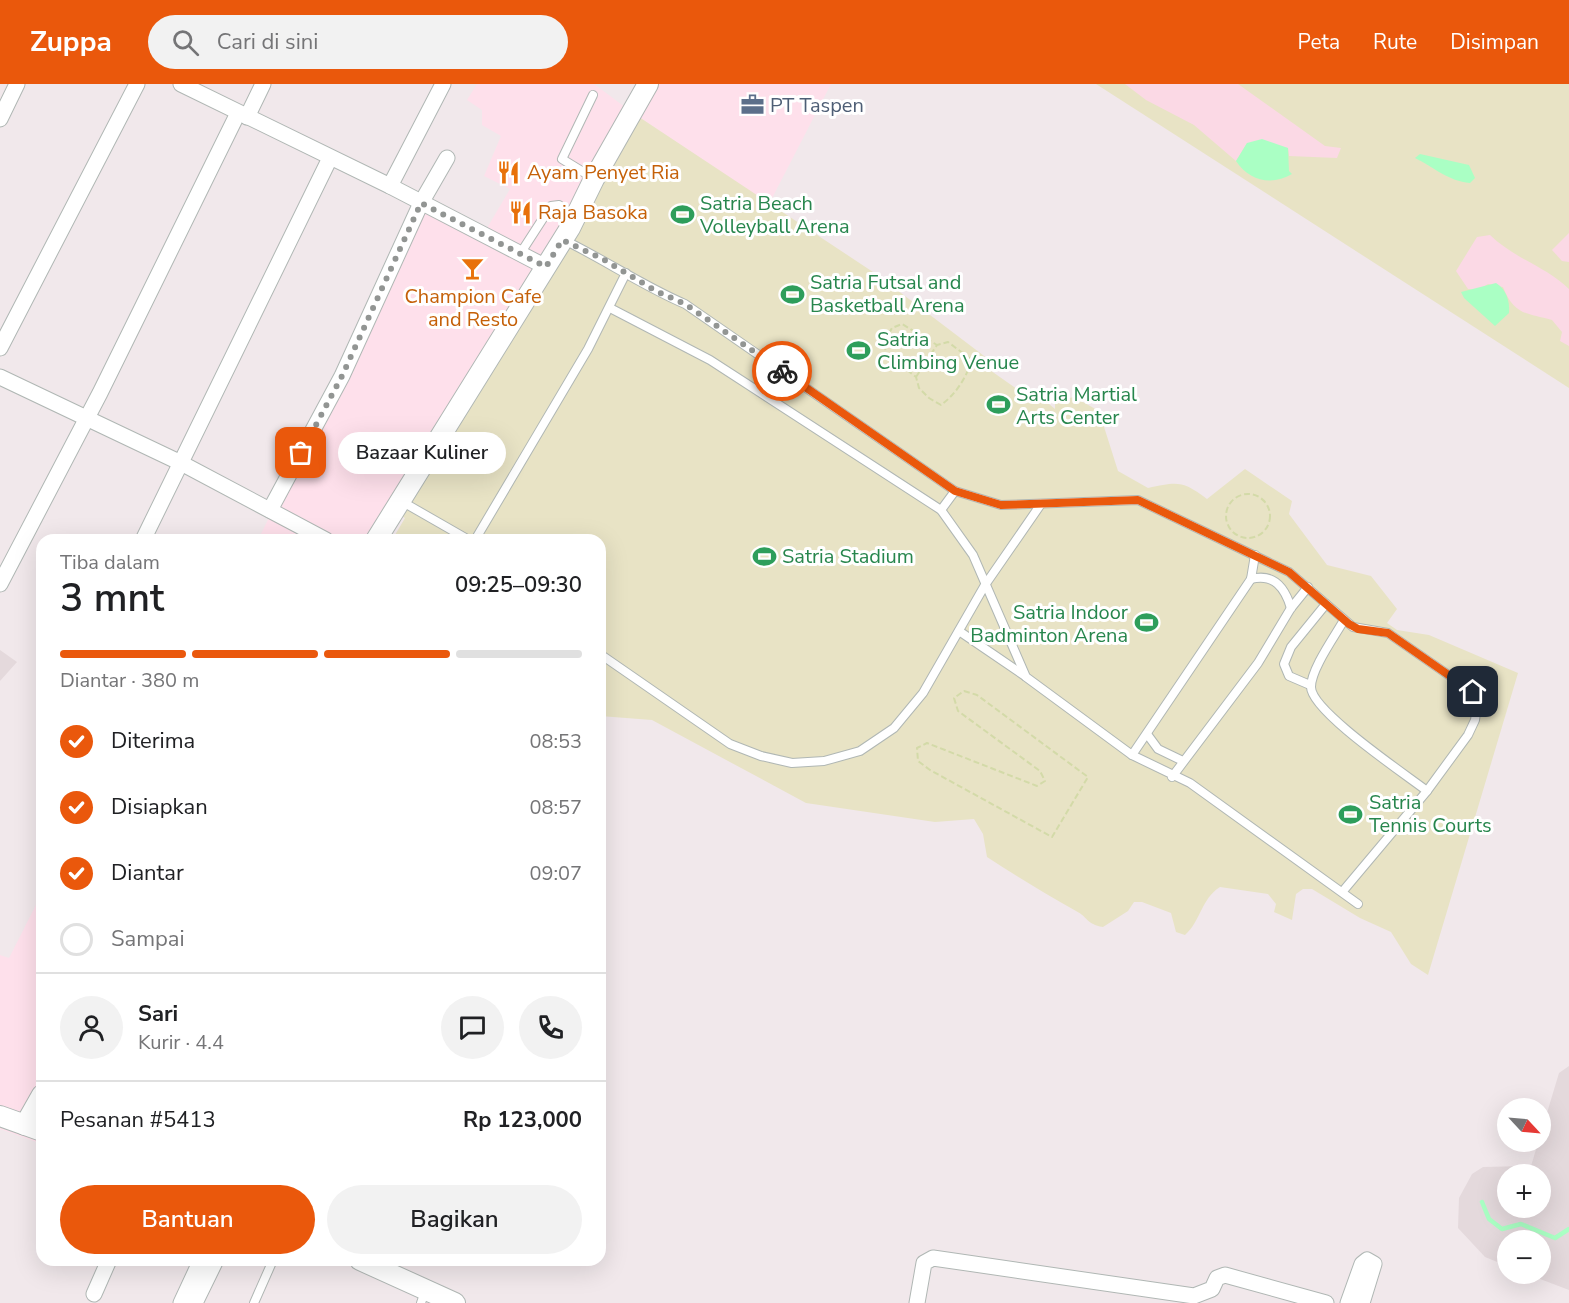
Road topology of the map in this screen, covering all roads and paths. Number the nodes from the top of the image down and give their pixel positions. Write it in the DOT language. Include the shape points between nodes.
graph roads {
  1 [pos="17,84"];
  2 [pos="137,84"];
  3 [pos="181,84"];
  4 [pos="263,84"];
  5 [pos="443,84"];
  6 [pos="648,84"];
  7 [pos="593,95"];
  8 [pos="242,115"];
  9 [pos="0,119"];
  10 [pos="330,158"];
  11 [pos="447,158"];
  12 [pos="594,179"];
  13 [pos="390,186"];
  14 [pos="421,203"];
  15 [pos="576,217"];
  16 [pos="562,240"];
  17 [pos="520,254"];
  18 [pos="546,267"];
  19 [pos="626,273"];
  20 [pos="610,308"];
  21 [pos="937,345"];
  22 [pos="0,348"];
  23 [pos="0,376"];
  24 [pos="916,377"];
  25 [pos="86,419"];
  26 [pos="182,464"];
  27 [pos="955,491"];
  28 [pos="401,501"];
  29 [pos="1041,504"];
  30 [pos="270,510"];
  31 [pos="940,510"];
  32 [pos="1269,521"];
  33 [pos="146,534"];
  34 [pos="315,534"];
  35 [pos="380,534"];
  36 [pos="459,534"];
  37 [pos="478,534"];
  38 [pos="1255,555"];
  39 [pos="1251,579"];
  40 [pos="0,584"];
  41 [pos="985,585"];
  42 [pos="1308,587"];
  43 [pos="1326,604"];
  44 [pos="1291,608"];
  45 [pos="1344,620"];
  46 [pos="959,631"];
  47 [pos="606,658"];
  48 [pos="1026,676"];
  49 [pos="1311,685"];
  50 [pos="1147,734"];
  51 [pos="1132,755"];
  52 [pos="1183,761"];
  53 [pos="1088,777"];
  54 [pos="1172,777"];
  55 [pos="1427,791"];
  56 [pos="1343,891"];
  57 [pos="1358,904"];
  58 [pos="0,1116"];
  59 [pos="33,1128"];
  60 [pos="106,1266"];
  61 [pos="198,1266"];
  62 [pos="213,1266"];
  63 [pos="270,1266"];
  64 [pos="370,1266"];
  65 [pos="94,1294"];
  66 [pos="423,1297"];
  67 [pos="181,1303"];
  68 [pos="195,1303"];
  69 [pos="254,1303"];
  70 [pos="455,1303"];
  71 [pos="917,1303"];
  72 [pos="1326,1303"];
  73 [pos="1348,1303"];
  74 [pos="1362,1303"];
  1 -- 9 [label="street"];
  2 -- 22 [label="street"];
  3 -- 8 [label="street"];
  4 -- 8 [label="street"];
  5 -- 13 [label="street"];
  6 -- 12 [label="street"];
  7 -- 12 [label="lane" via="562,159"];
  8 -- 10 [label="street"];
  8 -- 25 [label="street"];
  10 -- 13 [label="street"];
  10 -- 26 [label="street"];
  11 -- 14 [label="street"];
  12 -- 15 [label="street"];
  13 -- 14 [label="street"];
  14 -- 17 [label="street"];
  14 -- 30 [label="street" via="342,376"];
  15 -- 16 [label="street"];
  15 -- 17 [label="lane" via="559,205 551,206"];
  16 -- 18 [label="street"];
  16 -- 19 [label="lane"];
  17 -- 18 [label="street"];
  18 -- 28 [label="street"];
  19 -- 20 [label="lane"];
  19 -- 27 [label="lane" via="685,304"];
  20 -- 31 [label="lane" via="710,360"];
  20 -- 37 [label="lane"];
  21 -- 24 [label="path"];
  21 -- 24 [label="path" via="902,324 892,328 884,342 886,353"];
  21 -- 24 [label="path" via="948,342 972,360 952,397 941,405 919,388"];
  23 -- 25 [label="street"];
  25 -- 26 [label="street"];
  25 -- 40 [label="street"];
  26 -- 30 [label="street"];
  26 -- 33 [label="street"];
  27 -- 29 [label="lane" via="1001,505"];
  27 -- 31 [label="lane"];
  28 -- 35 [label="street"];
  28 -- 36 [label="lane"];
  29 -- 38 [label="lane" via="1138,500"];
  29 -- 41 [label="lane"];
  30 -- 34 [label="street"];
  31 -- 41 [label="lane" via="972,555"];
  32 -- 32 [label="path" via="1261,534 1244,538 1228,525 1226,511 1240,495 1255,495 1267,506"];
  38 -- 39 [label="lane"];
  38 -- 42 [label="lane" via="1289,572"];
  39 -- 44 [label="lane" via="1277,582 1285,590"];
  39 -- 50 [label="lane"];
  41 -- 46 [label="lane"];
  41 -- 48 [label="lane"];
  42 -- 43 [label="lane"];
  42 -- 44 [label="lane"];
  43 -- 45 [label="lane"];
  43 -- 49 [label="lane" via="1291,647 1284,664 1289,676"];
  44 -- 52 [label="lane" via="1258,663"];
  45 -- 49 [label="lane"];
  45 -- 55 [label="lane" via="1358,629 1388,633 1473,692 1476,720"];
  46 -- 47 [label="lane" via="923,693 894,728 860,751 824,761 792,763 730,744"];
  46 -- 48 [label="lane"];
  48 -- 51 [label="lane"];
  49 -- 55 [label="lane" via="1311,692 1325,713"];
  50 -- 51 [label="lane"];
  50 -- 52 [label="lane" via="1158,749"];
  51 -- 54 [label="lane"];
  52 -- 54 [label="lane"];
  53 -- 53 [label="path" via="977,694 964,691 954,698 958,711 1040,771 1045,781 1037,786 927,743 917,748 918,761 930,770 1052,837"];
  54 -- 56 [label="lane" via="1190,783"];
  55 -- 56 [label="lane"];
  56 -- 57 [label="lane"];
  58 -- 59 [label="street"];
  60 -- 65 [label="street"];
  61 -- 67 [label="street"];
  62 -- 68 [label="street"];
  63 -- 69 [label="lane"];
  64 -- 66 [label="street"];
  66 -- 70 [label="street"];
  71 -- 72 [label="street" via="924,1263 933,1258 1194,1296 1212,1289 1217,1278 1225,1275"];
  73 -- 74 [label="street" via="1367,1260 1374,1264"];
}
